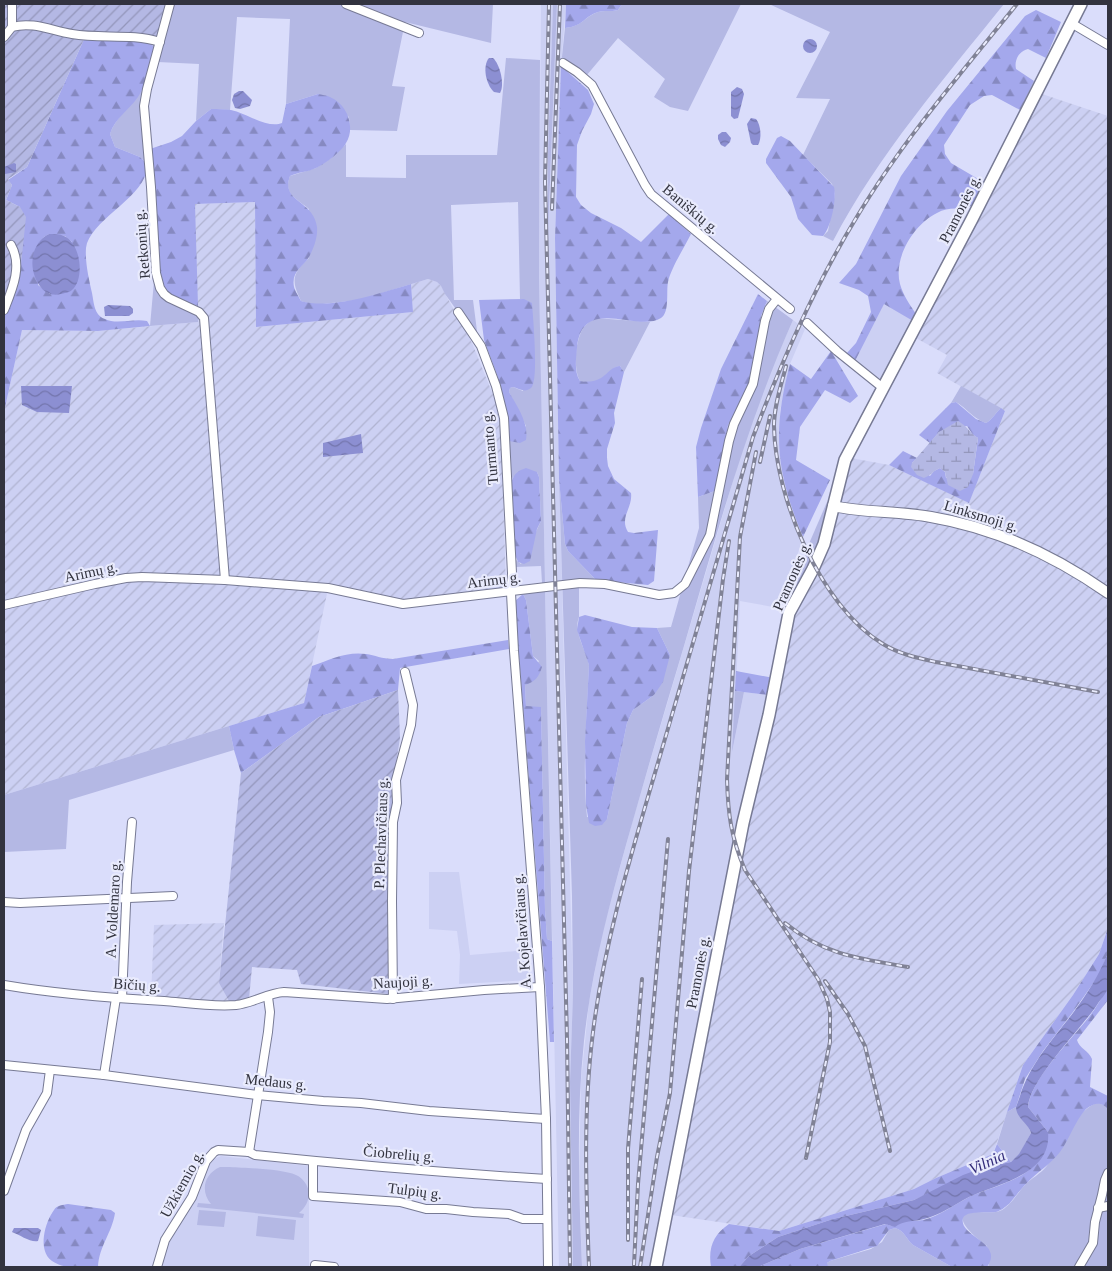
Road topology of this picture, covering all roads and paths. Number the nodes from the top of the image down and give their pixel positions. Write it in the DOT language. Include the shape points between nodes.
graph roads {
  1 [pos="12,4"];
  2 [pos="170,4"];
  3 [pos="346,4"];
  4 [pos="1080,4"];
  5 [pos="1071,23"];
  6 [pos="12,27"];
  7 [pos="419,33"];
  8 [pos="4,37"];
  9 [pos="160,42"];
  10 [pos="1108,46"];
  11 [pos="563,63"];
  12 [pos="12,245"];
  13 [pos="777,299"];
  14 [pos="790,309"];
  15 [pos="4,310"];
  16 [pos="458,312"];
  17 [pos="807,323"];
  18 [pos="883,388"];
  19 [pos="833,506"];
  20 [pos="225,580"];
  21 [pos="511,592"];
  22 [pos="1108,593"];
  23 [pos="4,605"];
  24 [pos="405,672"];
  25 [pos="132,822"];
  26 [pos="173,896"];
  27 [pos="126,898"];
  28 [pos="4,902"];
  29 [pos="4,985"];
  30 [pos="540,986"];
  31 [pos="268,997"];
  32 [pos="119,998"];
  33 [pos="393,999"];
  34 [pos="4,1065"];
  35 [pos="50,1070"];
  36 [pos="104,1074"];
  37 [pos="257,1095"];
  38 [pos="546,1119"];
  39 [pos="249,1152"];
  40 [pos="313,1161"];
  41 [pos="1108,1173"];
  42 [pos="547,1179"];
  43 [pos="4,1191"];
  44 [pos="1108,1206"];
  45 [pos="1098,1208"];
  46 [pos="547,1219"];
  47 [pos="315,1265"];
  48 [pos="157,1267"];
  49 [pos="334,1267"];
  50 [pos="548,1267"];
  51 [pos="656,1267"];
  52 [pos="1079,1267"];
  1 -- 6 [label="street"];
  2 -- 9 [label="street, Retkonių g."];
  3 -- 7 [label="street"];
  4 -- 5 [label="main road, Pramonės g."];
  5 -- 10 [label="street"];
  5 -- 18 [label="main road, Pramonės g."];
  6 -- 8 [label="street"];
  6 -- 9 [label="street" via="32,25 74,34 137,36"];
  9 -- 20 [label="street, Retkonių g." via="144,106 156,273 164,294 199,312 204,318"];
  11 -- 13 [label="street, Baniškių g." via="592,85 651,194"];
  12 -- 15 [label="street" via="16,273"];
  13 -- 14 [label="street, Baniškių g."];
  13 -- 21 [label="street, Arimų g." via="766,321 753,384 729,441 710,535 685,584 666,595 580,583"];
  16 -- 21 [label="street, Turmanto g." via="481,346 504,418"];
  17 -- 18 [label="street"];
  18 -- 19 [label="main road, Pramonės g." via="845,460"];
  19 -- 22 [label="main road, Linksmoji g." via="930,517 976,527 1045,555"];
  19 -- 51 [label="main road, Pramonės g." via="817,562 789,613 739,842"];
  20 -- 21 [label="street, Arimų g." via="328,588 403,604"];
  20 -- 23 [label="street, Arimų g." via="126,578"];
  21 -- 30 [label="street, A. Kojelavičiaus g."];
  24 -- 33 [label="street, P. Plechavičiaus g." via="413,704 396,780 397,803 393,822"];
  25 -- 27 [label="street, A. Voldemaro g."];
  26 -- 27 [label="street"];
  27 -- 28 [label="street"];
  27 -- 32 [label="street, A. Voldemaro g."];
  29 -- 32 [label="street, Bičių g."];
  30 -- 33 [label="street, Naujoji g."];
  30 -- 38 [label="street, A. Kojelavičiaus g."];
  31 -- 32 [label="street, Bičių g." via="247,1004 225,1005"];
  31 -- 33 [label="street, Naujoji g." via="284,992"];
  31 -- 37 [label="street" via="269,1022"];
  32 -- 36 [label="street, A. Voldemaro g."];
  34 -- 35 [label="street, Medaus g."];
  35 -- 36 [label="street, Medaus g."];
  35 -- 43 [label="street" via="46,1093 26,1130"];
  36 -- 37 [label="street, Medaus g."];
  37 -- 38 [label="street, Medaus g."];
  37 -- 39 [label="street"];
  38 -- 42 [label="street, A. Kojelavičiaus g."];
  39 -- 40 [label="street, Čiobrelių g."];
  39 -- 48 [label="street, Užkiemio g." via="218,1150 206,1161 192,1197 165,1240"];
  40 -- 42 [label="street, Čiobrelių g."];
  40 -- 46 [label="street, Tulpių g." via="314,1196"];
  41 -- 45 [label="street"];
  42 -- 46 [label="street, A. Kojelavičiaus g."];
  44 -- 45 [label="street"];
  45 -- 52 [label="street" via="1093,1243"];
  46 -- 50 [label="street, A. Kojelavičiaus g."];
  47 -- 49 [label="street"];
}
